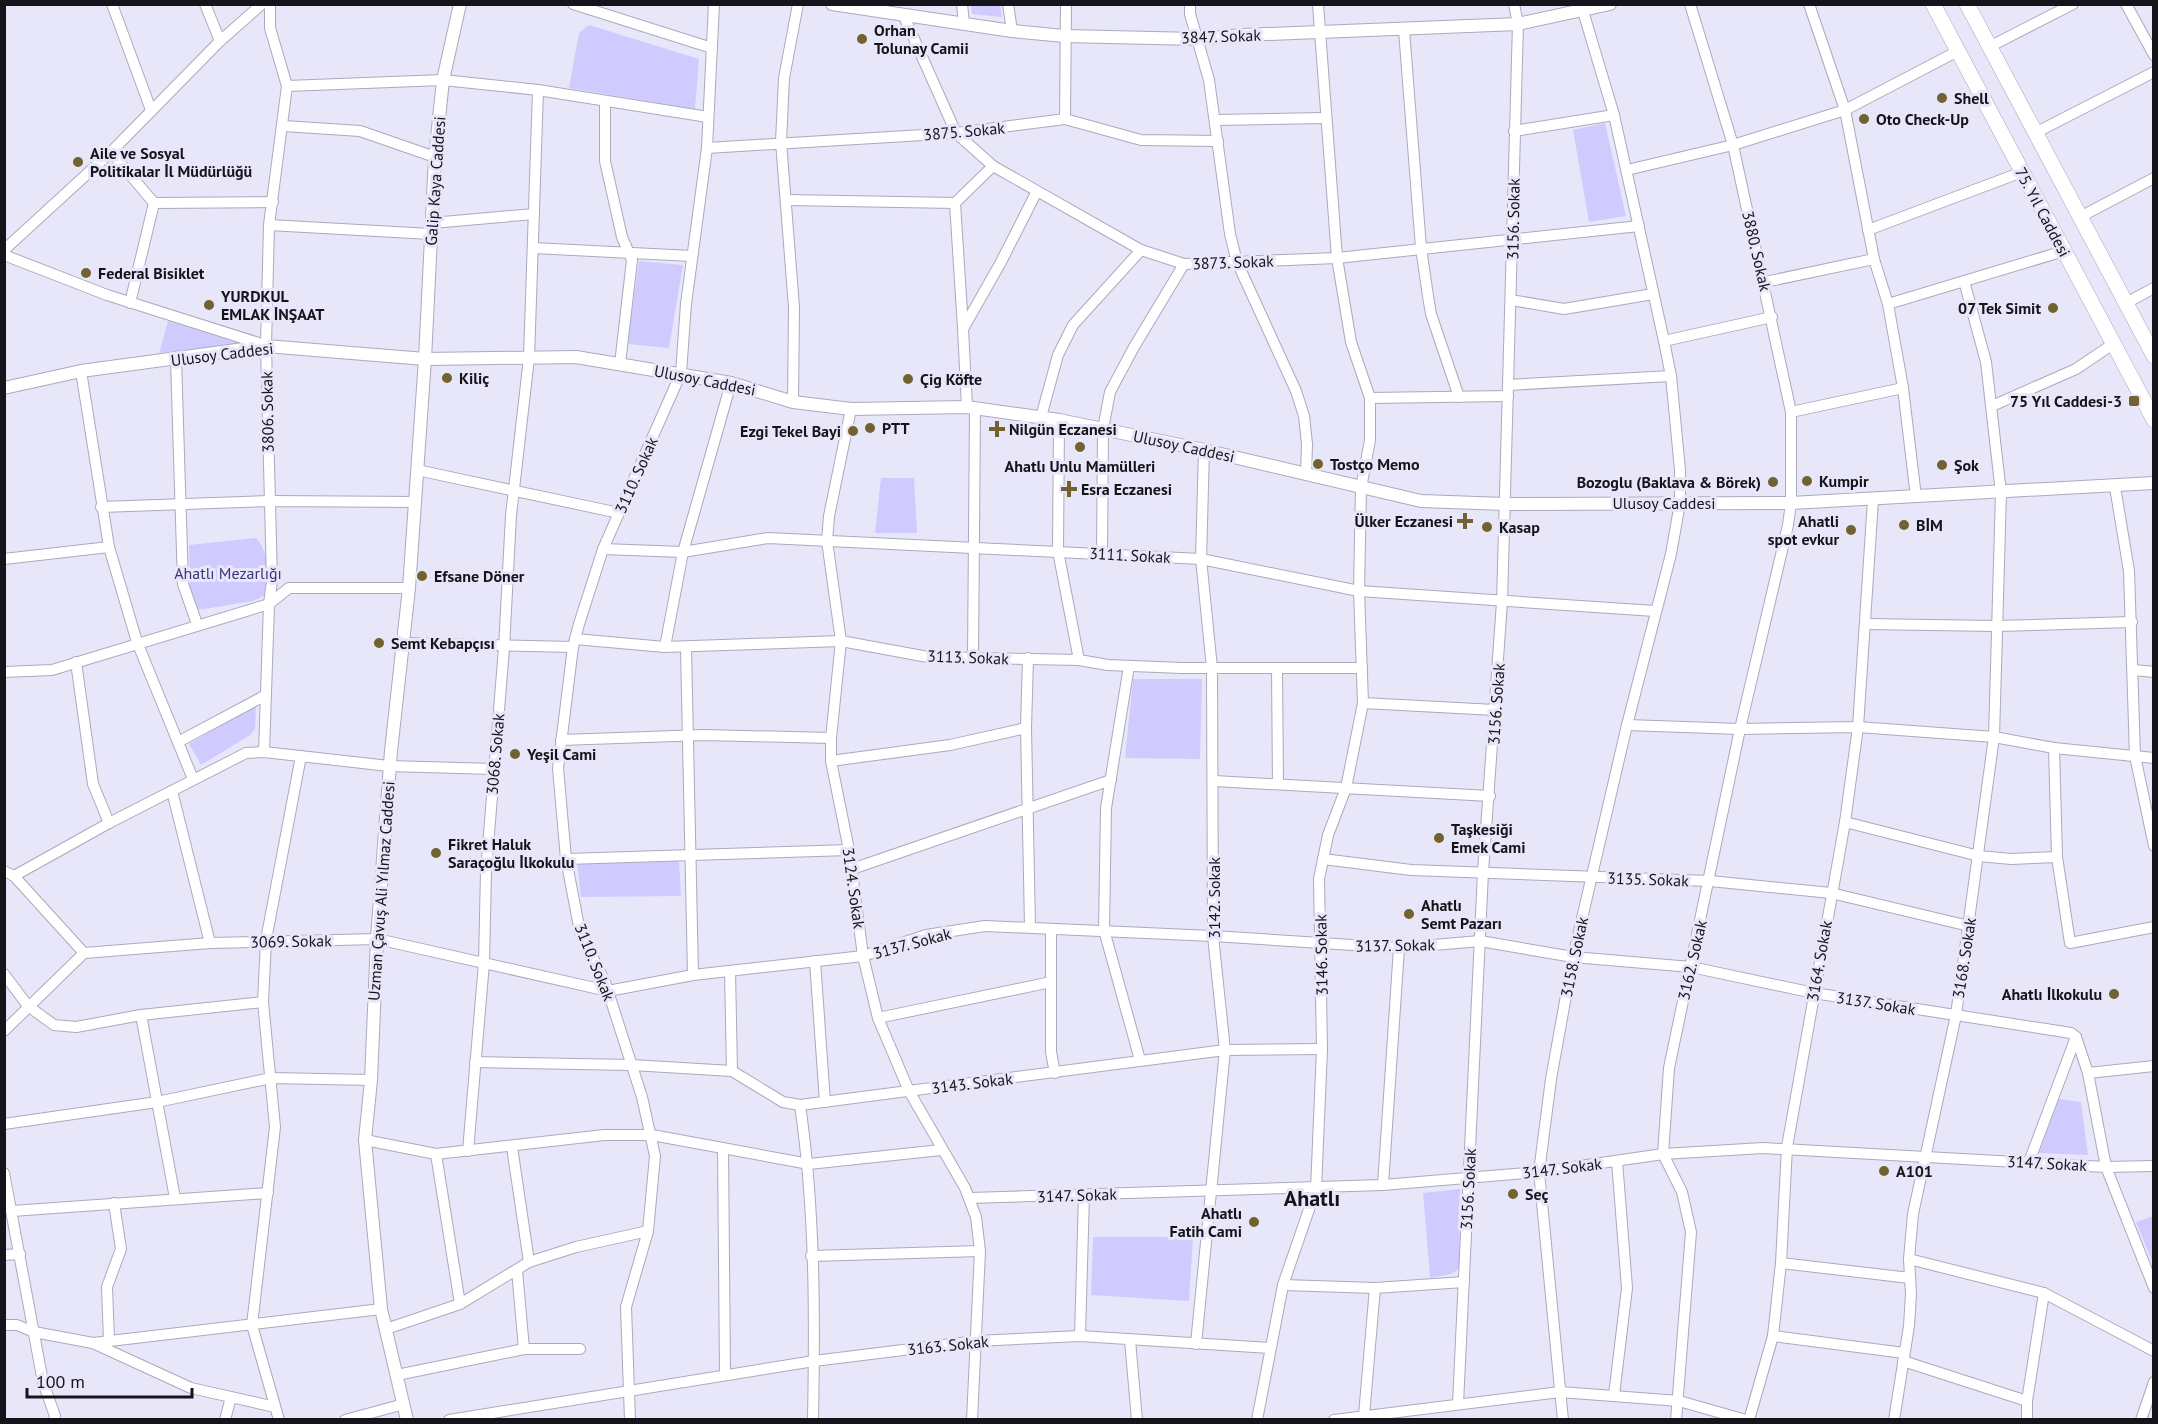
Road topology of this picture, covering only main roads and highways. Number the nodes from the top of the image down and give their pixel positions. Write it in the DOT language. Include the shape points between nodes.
graph roads {
  1 [pos="1933,4"];
  2 [pos="1966,4"];
  3 [pos="2154,356"];
  4 [pos="2154,420"];
  1 -- 4 [label="main road, 75. Yıl Caddesi"];
  2 -- 3 [label="main road, 75. Yıl Caddesi"];
}
